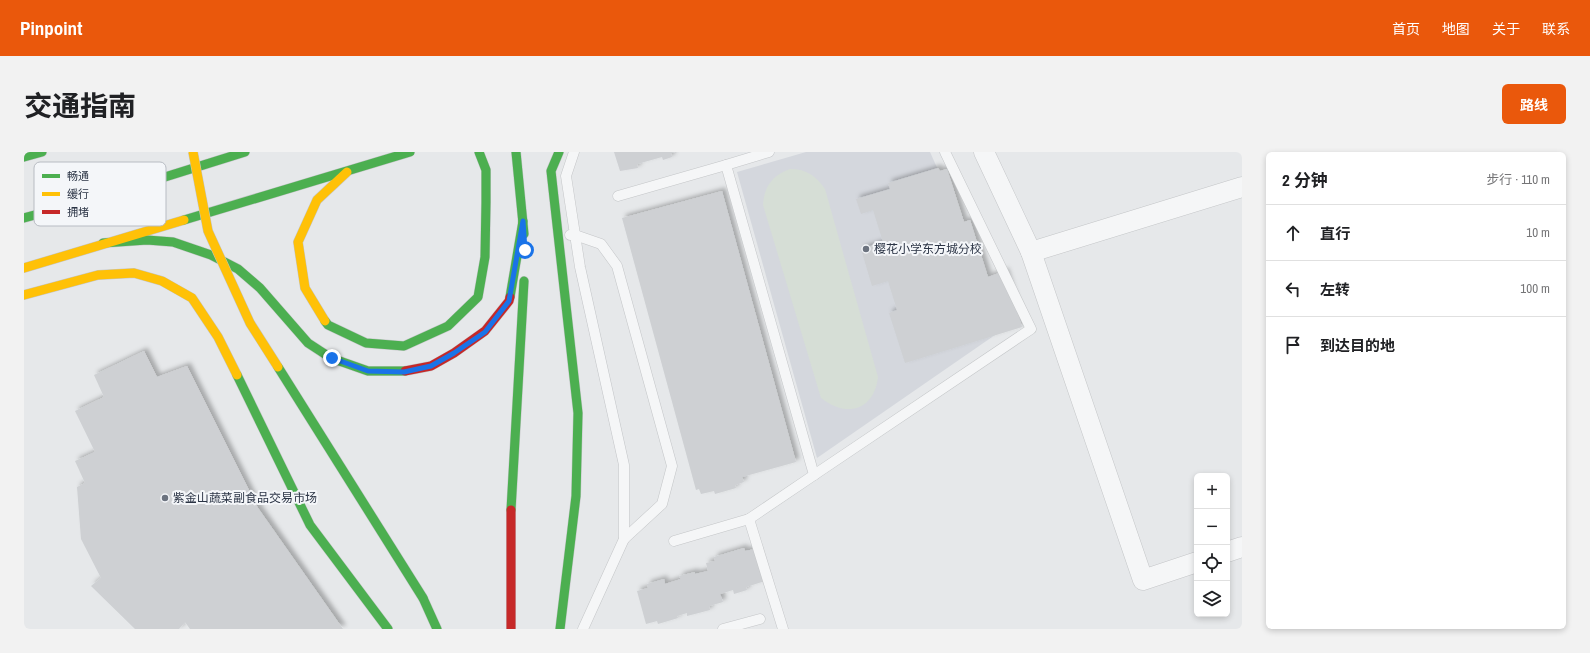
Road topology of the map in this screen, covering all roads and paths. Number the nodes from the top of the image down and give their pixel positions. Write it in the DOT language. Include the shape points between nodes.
graph roads {
  1 [pos="42,152"];
  2 [pos="193,152"];
  3 [pos="245,152"];
  4 [pos="410,152"];
  5 [pos="479,152"];
  6 [pos="559,152"];
  7 [pos="574,152"];
  8 [pos="769,152"];
  9 [pos="945,152"];
  10 [pos="984,152"];
  11 [pos="517,154"];
  12 [pos="24,158"];
  13 [pos="726,165"];
  14 [pos="347,172"];
  15 [pos="166,177"];
  16 [pos="1242,187"];
  17 [pos="618,196"];
  18 [pos="34,215"];
  19 [pos="24,218"];
  20 [pos="523,221"];
  21 [pos="166,225"];
  22 [pos="161,226"];
  23 [pos="573,235"];
  24 [pos="103,243"];
  25 [pos="1031,252"];
  26 [pos="24,268"];
  27 [pos="24,295"];
  28 [pos="814,475"];
  29 [pos="749,519"];
  30 [pos="624,539"];
  31 [pos="674,541"];
  32 [pos="1242,547"];
  33 [pos="1230,551"];
  34 [pos="1194,563"];
  35 [pos="760,619"];
  36 [pos="388,629"];
  37 [pos="438,629"];
  38 [pos="511,629"];
  39 [pos="560,629"];
  40 [pos="583,629"];
  41 [pos="723,629"];
  42 [pos="783,629"];
  1 -- 12 [label="main road"];
  2 -- 37 [label="main road, bridge" via="208,231 250,323 423,598"];
  3 -- 15 [label="main road"];
  4 -- 14 [label="main road"];
  5 -- 14 [label="main road" via="486,170 485,257 478,297 448,326 404,346 366,343 328,325 304,288 298,242 317,200"];
  6 -- 39 [label="main road" via="551,171 578,413 576,496"];
  7 -- 23 [label="lane" via="566,176"];
  8 -- 13 [label="lane"];
  9 -- 28 [label="lane" via="1031,329"];
  10 -- 25 [label="street"];
  11 -- 20 [label="main road"];
  13 -- 17 [label="lane"];
  13 -- 28 [label="lane"];
  14 -- 21 [label="main road"];
  16 -- 25 [label="street"];
  18 -- 19 [label="main road"];
  20 -- 24 [label="main road" via="509,301 500,313 485,332 454,353 431,366 404,372 368,371 332,358 308,343 260,288 238,270 211,255 173,242 147,240"];
  20 -- 38 [label="main road" via="525,250 511,509"];
  22 -- 24 [label="main road"];
  23 -- 30 [label="lane" via="624,465"];
  23 -- 30 [label="lane" via="600,244 617,266 672,466 662,504"];
  24 -- 26 [label="main road"];
  25 -- 34 [label="street" via="1143,580"];
  27 -- 36 [label="main road" via="98,275 134,273 162,281 192,298 218,337 310,525"];
  28 -- 29 [label="lane"];
  29 -- 31 [label="lane"];
  29 -- 42 [label="lane"];
  30 -- 40 [label="lane"];
  32 -- 33 [label="street"];
  35 -- 41 [label="lane"];
}
